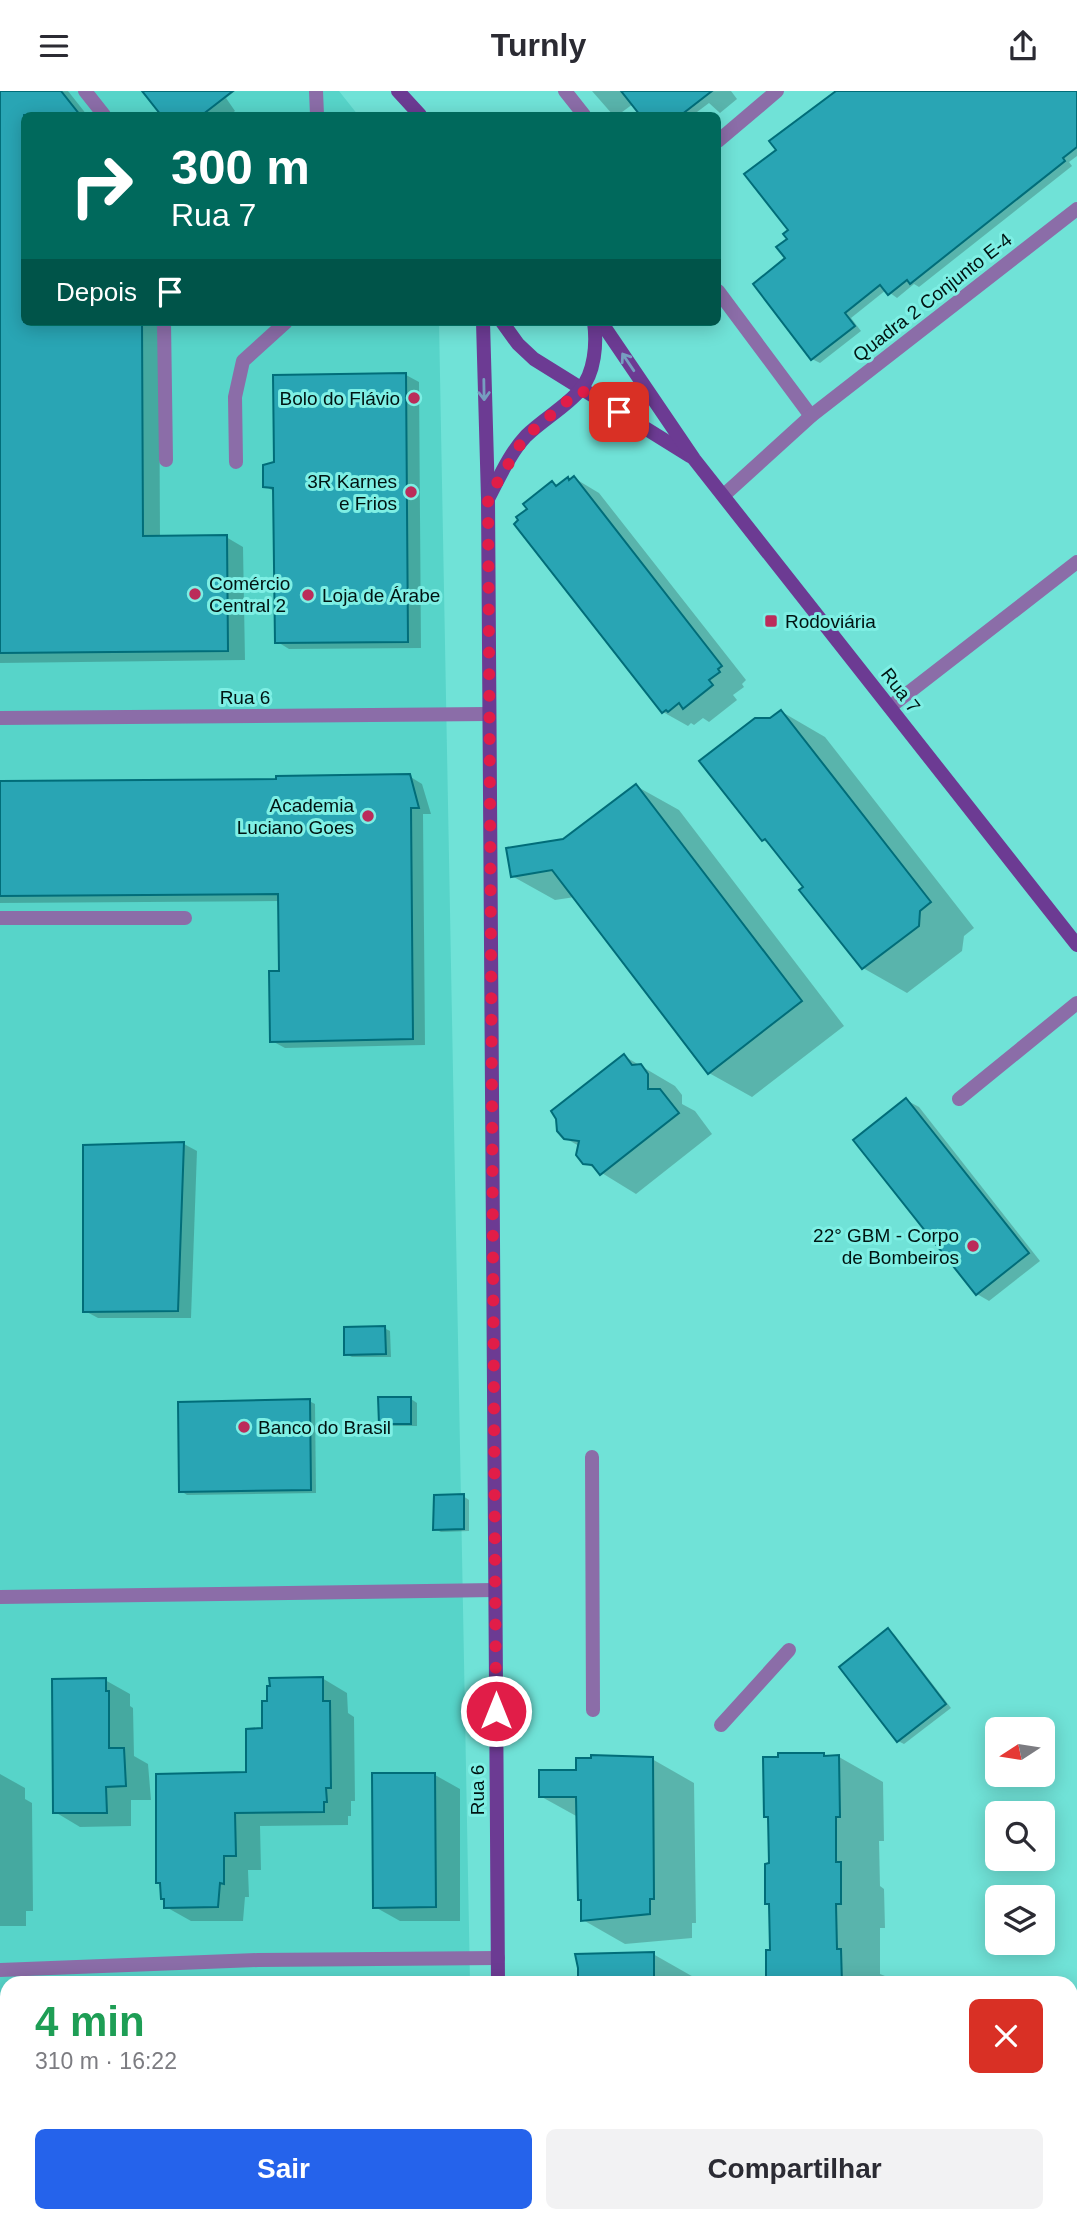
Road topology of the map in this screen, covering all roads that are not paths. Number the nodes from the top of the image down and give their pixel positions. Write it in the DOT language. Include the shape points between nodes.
graph roads {
  1 [pos="85,91"];
  2 [pos="316,91"];
  3 [pos="397,91"];
  4 [pos="565,91"];
  5 [pos="777,91"];
  6 [pos="102,112"];
  7 [pos="317,112"];
  8 [pos="409,112"];
  9 [pos="417,112"];
  10 [pos="582,112"];
  11 [pos="721,138"];
  12 [pos="1077,209"];
  13 [pos="721,295"];
  14 [pos="164,326"];
  15 [pos="282,326"];
  16 [pos="483,326"];
  17 [pos="505,326"];
  18 [pos="595,326"];
  19 [pos="604,326"];
  20 [pos="580,390"];
  21 [pos="811,416"];
  22 [pos="694,459"];
  23 [pos="166,460"];
  24 [pos="236,462"];
  25 [pos="724,495"];
  26 [pos="488,498"];
  27 [pos="1077,562"];
  28 [pos="890,708"];
  29 [pos="489,714"];
  30 [pos="0,718"];
  31 [pos="0,918"];
  32 [pos="185,918"];
  33 [pos="1077,945"];
  34 [pos="1077,1003"];
  35 [pos="959,1098"];
  36 [pos="592,1457"];
  37 [pos="495,1590"];
  38 [pos="0,1597"];
  39 [pos="789,1650"];
  40 [pos="593,1710"];
  41 [pos="721,1725"];
  42 [pos="498,1958"];
  43 [pos="0,1970"];
  44 [pos="498,1976"];
  1 -- 6 [label="street"];
  2 -- 7 [label="street"];
  3 -- 8 [label="street"];
  3 -- 9 [label="street"];
  4 -- 10 [label="street"];
  5 -- 11 [label="street"];
  12 -- 21 [label="street, Quadra 2 Conjunto E-4"];
  13 -- 21 [label="street"];
  14 -- 23 [label="street"];
  15 -- 24 [label="street" via="243,361 234,397"];
  16 -- 26 [label="street, Rua 6, one-way"];
  17 -- 20 [label="street, Rua 7" via="534,359"];
  18 -- 20 [label="street" via="594,355"];
  22 -- 19 [label="street, Rua 7, one-way"];
  20 -- 22 [label="street, Rua 7"];
  20 -- 26 [label="street" via="524,438"];
  21 -- 25 [label="street, Quadra 2 Conjunto E-4"];
  22 -- 25 [label="street, Rua 7"];
  25 -- 28 [label="street, Rua 7"];
  26 -- 29 [label="street, Rua 6"];
  27 -- 28 [label="street"];
  28 -- 33 [label="street, Rua 7"];
  29 -- 30 [label="street, Rua 6"];
  29 -- 37 [label="street, Rua 6"];
  31 -- 32 [label="street"];
  34 -- 35 [label="street"];
  36 -- 40 [label="street"];
  37 -- 38 [label="street"];
  37 -- 42 [label="street, Rua 6"];
  39 -- 41 [label="street"];
  42 -- 43 [label="street" via="258,1960"];
  42 -- 44 [label="street, Rua 6"];
}
